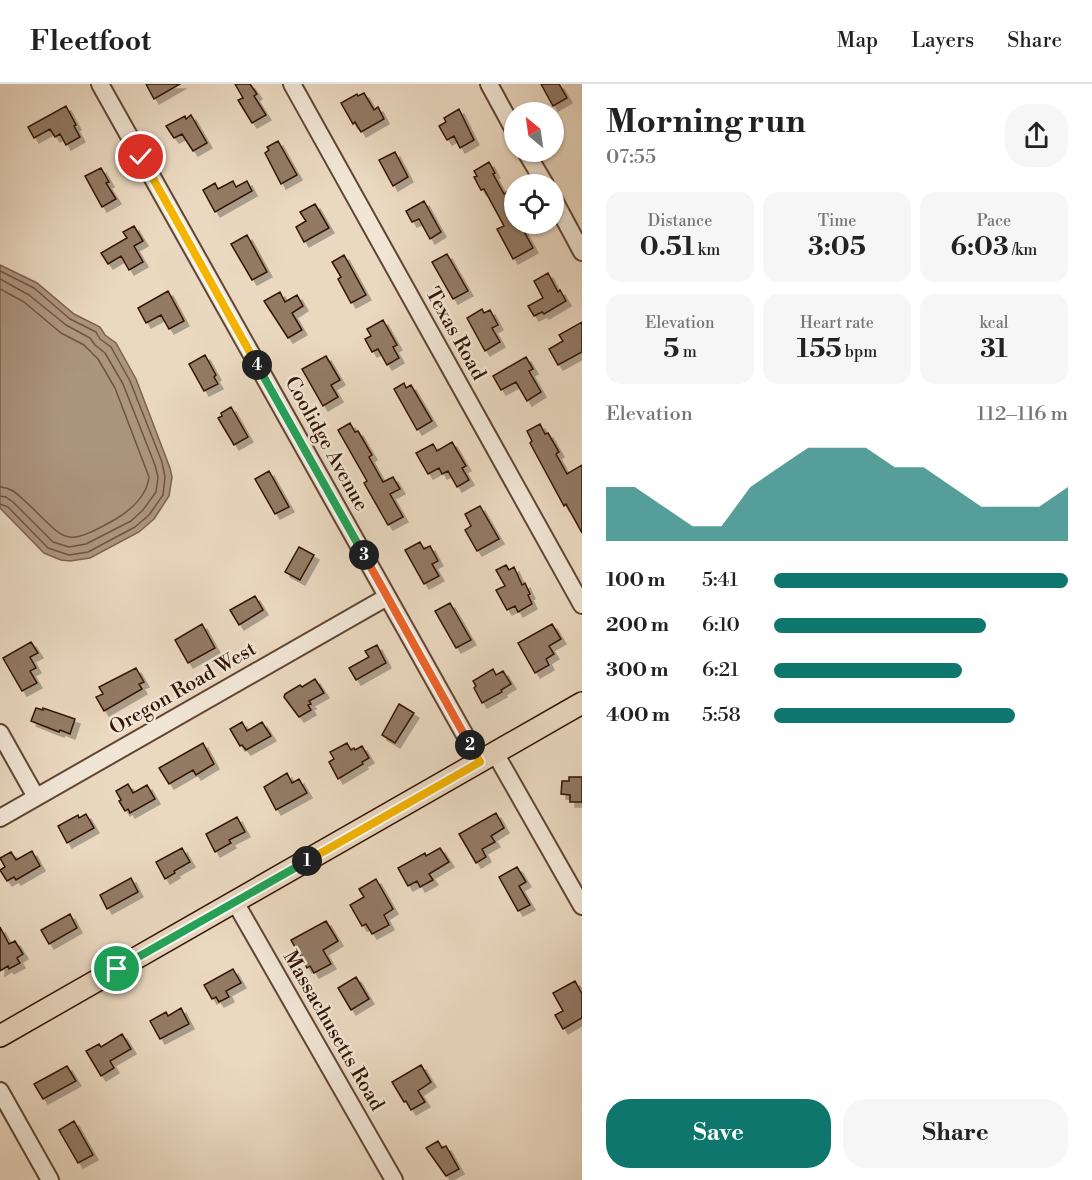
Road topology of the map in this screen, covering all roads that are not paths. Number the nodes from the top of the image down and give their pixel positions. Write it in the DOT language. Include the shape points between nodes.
graph roads {
  1 [pos="100,84"];
  2 [pos="292,84"];
  3 [pos="489,84"];
  4 [pos="504,112"];
  5 [pos="564,219"];
  6 [pos="582,252"];
  7 [pos="387,597"];
  8 [pos="582,605"];
  9 [pos="582,703"];
  10 [pos="0,733"];
  11 [pos="487,758"];
  12 [pos="36,797"];
  13 [pos="0,818"];
  14 [pos="235,902"];
  15 [pos="582,906"];
  16 [pos="0,1036"];
  17 [pos="0,1091"];
  18 [pos="50,1180"];
  19 [pos="394,1180"];
  1 -- 7 [label="street, Coolidge Avenue"];
  2 -- 8 [label="street, Texas Road"];
  3 -- 4 [label="street"];
  5 -- 6 [label="street"];
  7 -- 11 [label="street, Coolidge Avenue"];
  7 -- 12 [label="street, Oregon Road West"];
  9 -- 11 [label="main road"];
  10 -- 12 [label="street"];
  11 -- 14 [label="main road"];
  11 -- 15 [label="street, Coolidge Avenue"];
  12 -- 13 [label="street, Oregon Road West"];
  14 -- 16 [label="main road"];
  14 -- 19 [label="street, Massachusetts Road"];
  17 -- 18 [label="street"];
}
